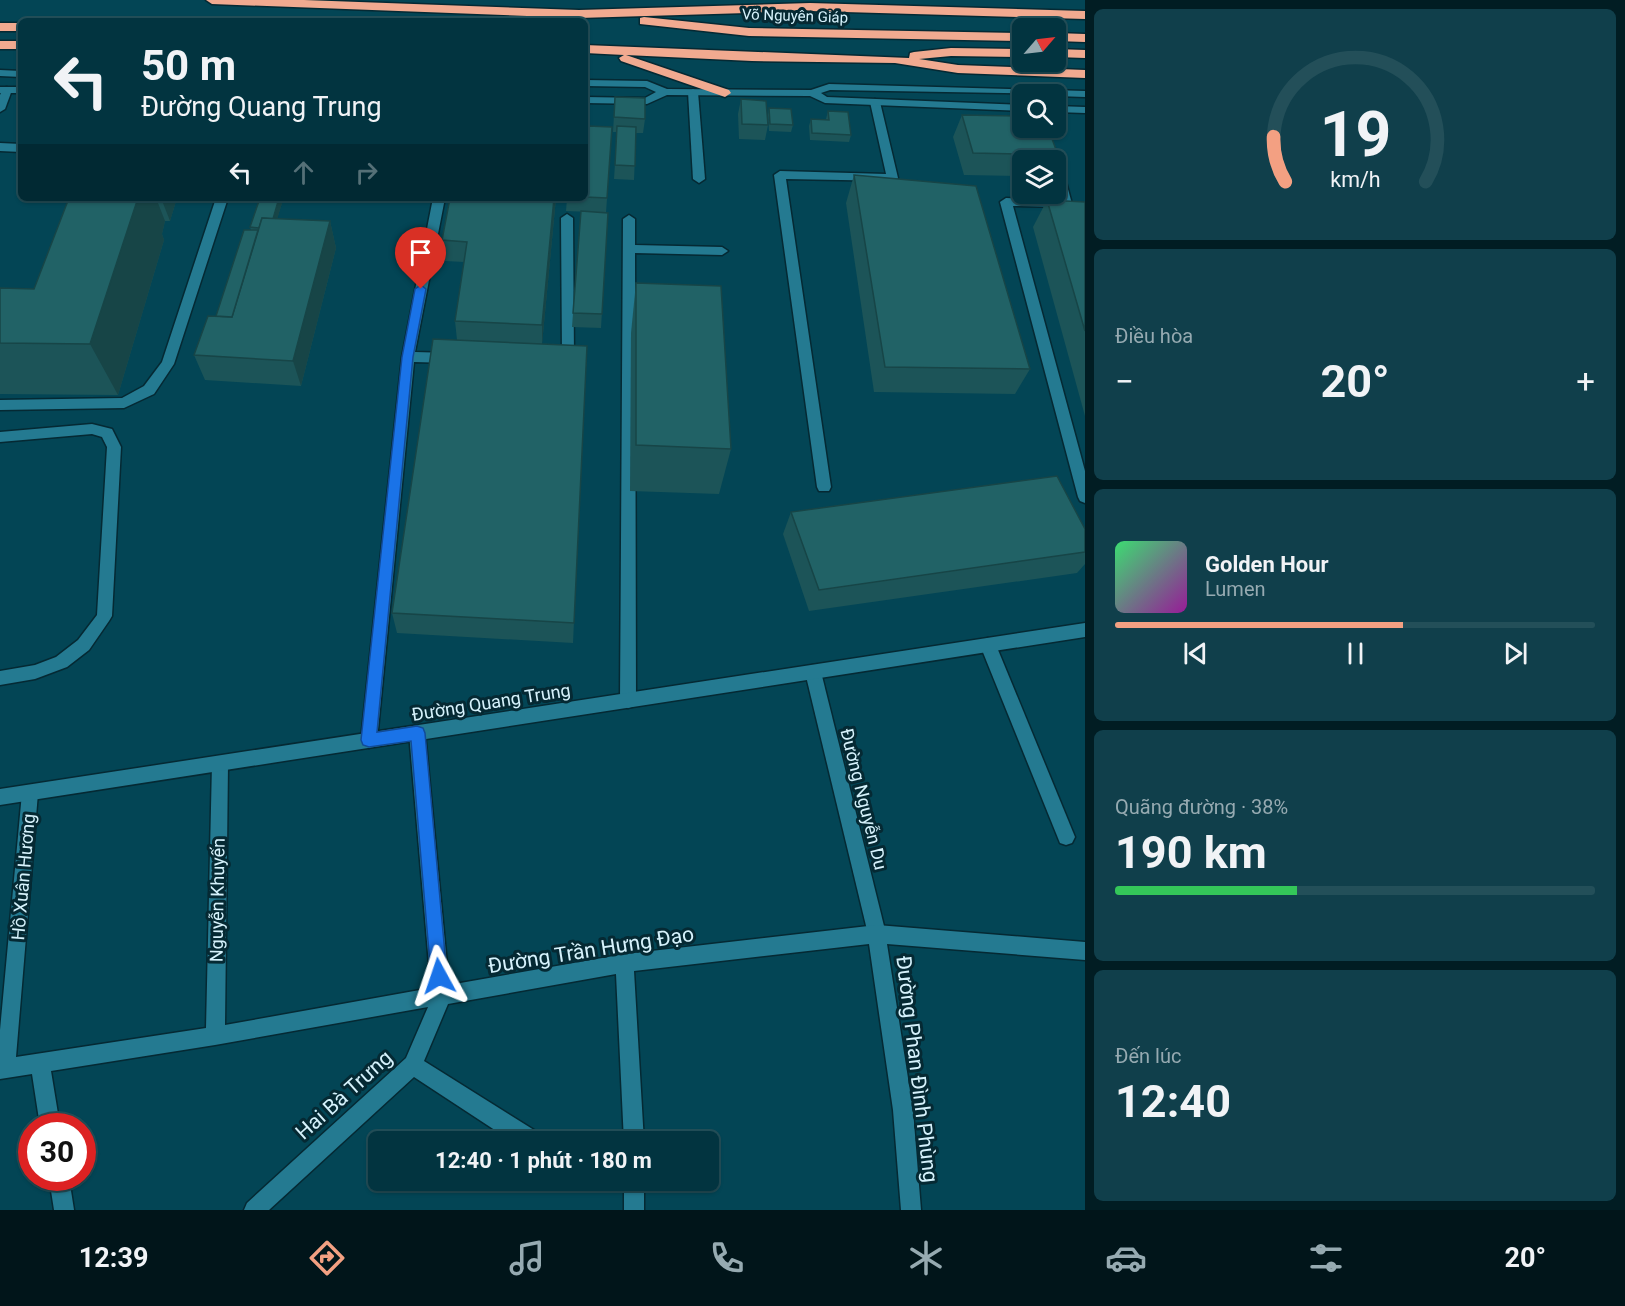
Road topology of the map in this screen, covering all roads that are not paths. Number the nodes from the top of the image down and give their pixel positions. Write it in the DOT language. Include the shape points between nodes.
graph roads {
  1 [pos="212,0"];
  2 [pos="579,14"];
  3 [pos="1085,15"];
  4 [pos="0,27"];
  5 [pos="18,27"];
  6 [pos="1012,37"];
  7 [pos="1066,37"];
  8 [pos="1085,38"];
  9 [pos="0,45"];
  10 [pos="18,45"];
  11 [pos="591,50"];
  12 [pos="1012,53"];
  13 [pos="1066,53"];
  14 [pos="1085,54"];
  15 [pos="896,58"];
  16 [pos="0,74"];
  17 [pos="18,74"];
  18 [pos="1085,74"];
  19 [pos="588,83"];
  20 [pos="4,90"];
  21 [pos="665,92"];
  22 [pos="693,92"];
  23 [pos="726,93"];
  24 [pos="812,93"];
  25 [pos="1085,94"];
  26 [pos="588,100"];
  27 [pos="875,102"];
  28 [pos="1012,108"];
  29 [pos="0,109"];
  30 [pos="1066,109"];
  31 [pos="1085,110"];
  32 [pos="0,147"];
  33 [pos="18,148"];
  34 [pos="699,179"];
  35 [pos="1066,192"];
  36 [pos="221,201"];
  37 [pos="438,201"];
  38 [pos="1012,202"];
  39 [pos="1066,204"];
  40 [pos="567,218"];
  41 [pos="629,219"];
  42 [pos="629,249"];
  43 [pos="722,251"];
  44 [pos="408,357"];
  45 [pos="465,358"];
  46 [pos="556,360"];
  47 [pos="0,405"];
  48 [pos="0,437"];
  49 [pos="824,487"];
  50 [pos="1085,497"];
  51 [pos="1085,630"];
  52 [pos="988,645"];
  53 [pos="813,672"];
  54 [pos="0,678"];
  55 [pos="628,701"];
  56 [pos="417,733"];
  57 [pos="369,740"];
  58 [pos="220,764"];
  59 [pos="30,793"];
  60 [pos="0,797"];
  61 [pos="1066,837"];
  62 [pos="877,934"];
  63 [pos="1085,951"];
  64 [pos="625,963"];
  65 [pos="441,998"];
  66 [pos="215,1036"];
  67 [pos="40,1063"];
  68 [pos="413,1065"];
  69 [pos="3,1068"];
  70 [pos="48,1113"];
  71 [pos="515,1131"];
  72 [pos="633,1131"];
  73 [pos="61,1191"];
  74 [pos="634,1191"];
  75 [pos="64,1210"];
  76 [pos="254,1210"];
  77 [pos="634,1210"];
  78 [pos="911,1210"];
  1 -- 2 [label="highway, Võ Nguyên Giáp"];
  2 -- 3 [label="highway, Võ Nguyên Giáp" via="810,7"];
  2 -- 6 [label="highway, Võ Nguyên Giáp" via="749,32"];
  4 -- 5 [label="highway"];
  7 -- 8 [label="highway"];
  9 -- 10 [label="highway"];
  11 -- 15 [label="highway"];
  11 -- 23 [label="highway"];
  12 -- 15 [label="highway" via="951,52"];
  13 -- 14 [label="highway"];
  15 -- 18 [label="highway" via="958,69"];
  16 -- 17 [label="street"];
  19 -- 21 [label="street" via="647,84"];
  20 -- 29 [label="street"];
  21 -- 22 [label="street"];
  21 -- 26 [label="street" via="647,101"];
  22 -- 23 [label="street"];
  22 -- 34 [label="street"];
  23 -- 24 [label="street"];
  24 -- 25 [label="street" via="829,87"];
  24 -- 27 [label="street" via="825,100"];
  27 -- 28 [label="street"];
  27 -- 49 [label="street" via="892,178 780,175"];
  30 -- 31 [label="street"];
  32 -- 33 [label="street"];
  35 -- 39 [label="street" via="1071,204"];
  36 -- 47 [label="street" via="168,364 149,390 123,403"];
  37 -- 44 [label="street"];
  38 -- 50 [label="street" via="1006,202"];
  40 -- 46 [label="street" via="568,360"];
  41 -- 42 [label="street"];
  42 -- 43 [label="street"];
  42 -- 55 [label="street"];
  44 -- 45 [label="street"];
  44 -- 57 [label="street"];
  48 -- 54 [label="street" via="92,429 107,433 114,447 104,616 90,640 66,660 42,671"];
  51 -- 52 [label="street, Đường Quang Trung"];
  52 -- 53 [label="street, Đường Quang Trung"];
  52 -- 61 [label="street"];
  53 -- 55 [label="street, Đường Quang Trung"];
  53 -- 62 [label="street, Đường Nguyễn Du"];
  55 -- 56 [label="street, Đường Quang Trung"];
  56 -- 57 [label="street, Đường Quang Trung"];
  56 -- 65 [label="street"];
  57 -- 58 [label="street, Đường Quang Trung"];
  58 -- 59 [label="street, Đường Quang Trung"];
  58 -- 66 [label="street, Nguyễn Khuyến"];
  59 -- 60 [label="street, Đường Quang Trung"];
  59 -- 69 [label="street, Hồ Xuân Hương"];
  62 -- 63 [label="street, Đường Trần Hưng Đạo"];
  62 -- 64 [label="street, Đường Trần Hưng Đạo"];
  62 -- 78 [label="street, Đường Phan Đình Phùng" via="903,1110"];
  64 -- 65 [label="street, Đường Trần Hưng Đạo"];
  64 -- 72 [label="street"];
  65 -- 66 [label="street, Đường Trần Hưng Đạo"];
  65 -- 68 [label="street, Hai Bà Trưng"];
  66 -- 67 [label="street, Đường Trần Hưng Đạo"];
  67 -- 69 [label="street, Đường Trần Hưng Đạo"];
  67 -- 70 [label="street"];
  68 -- 71 [label="street"];
  68 -- 76 [label="street, Hai Bà Trưng"];
  73 -- 75 [label="street"];
  74 -- 77 [label="street"];
}
